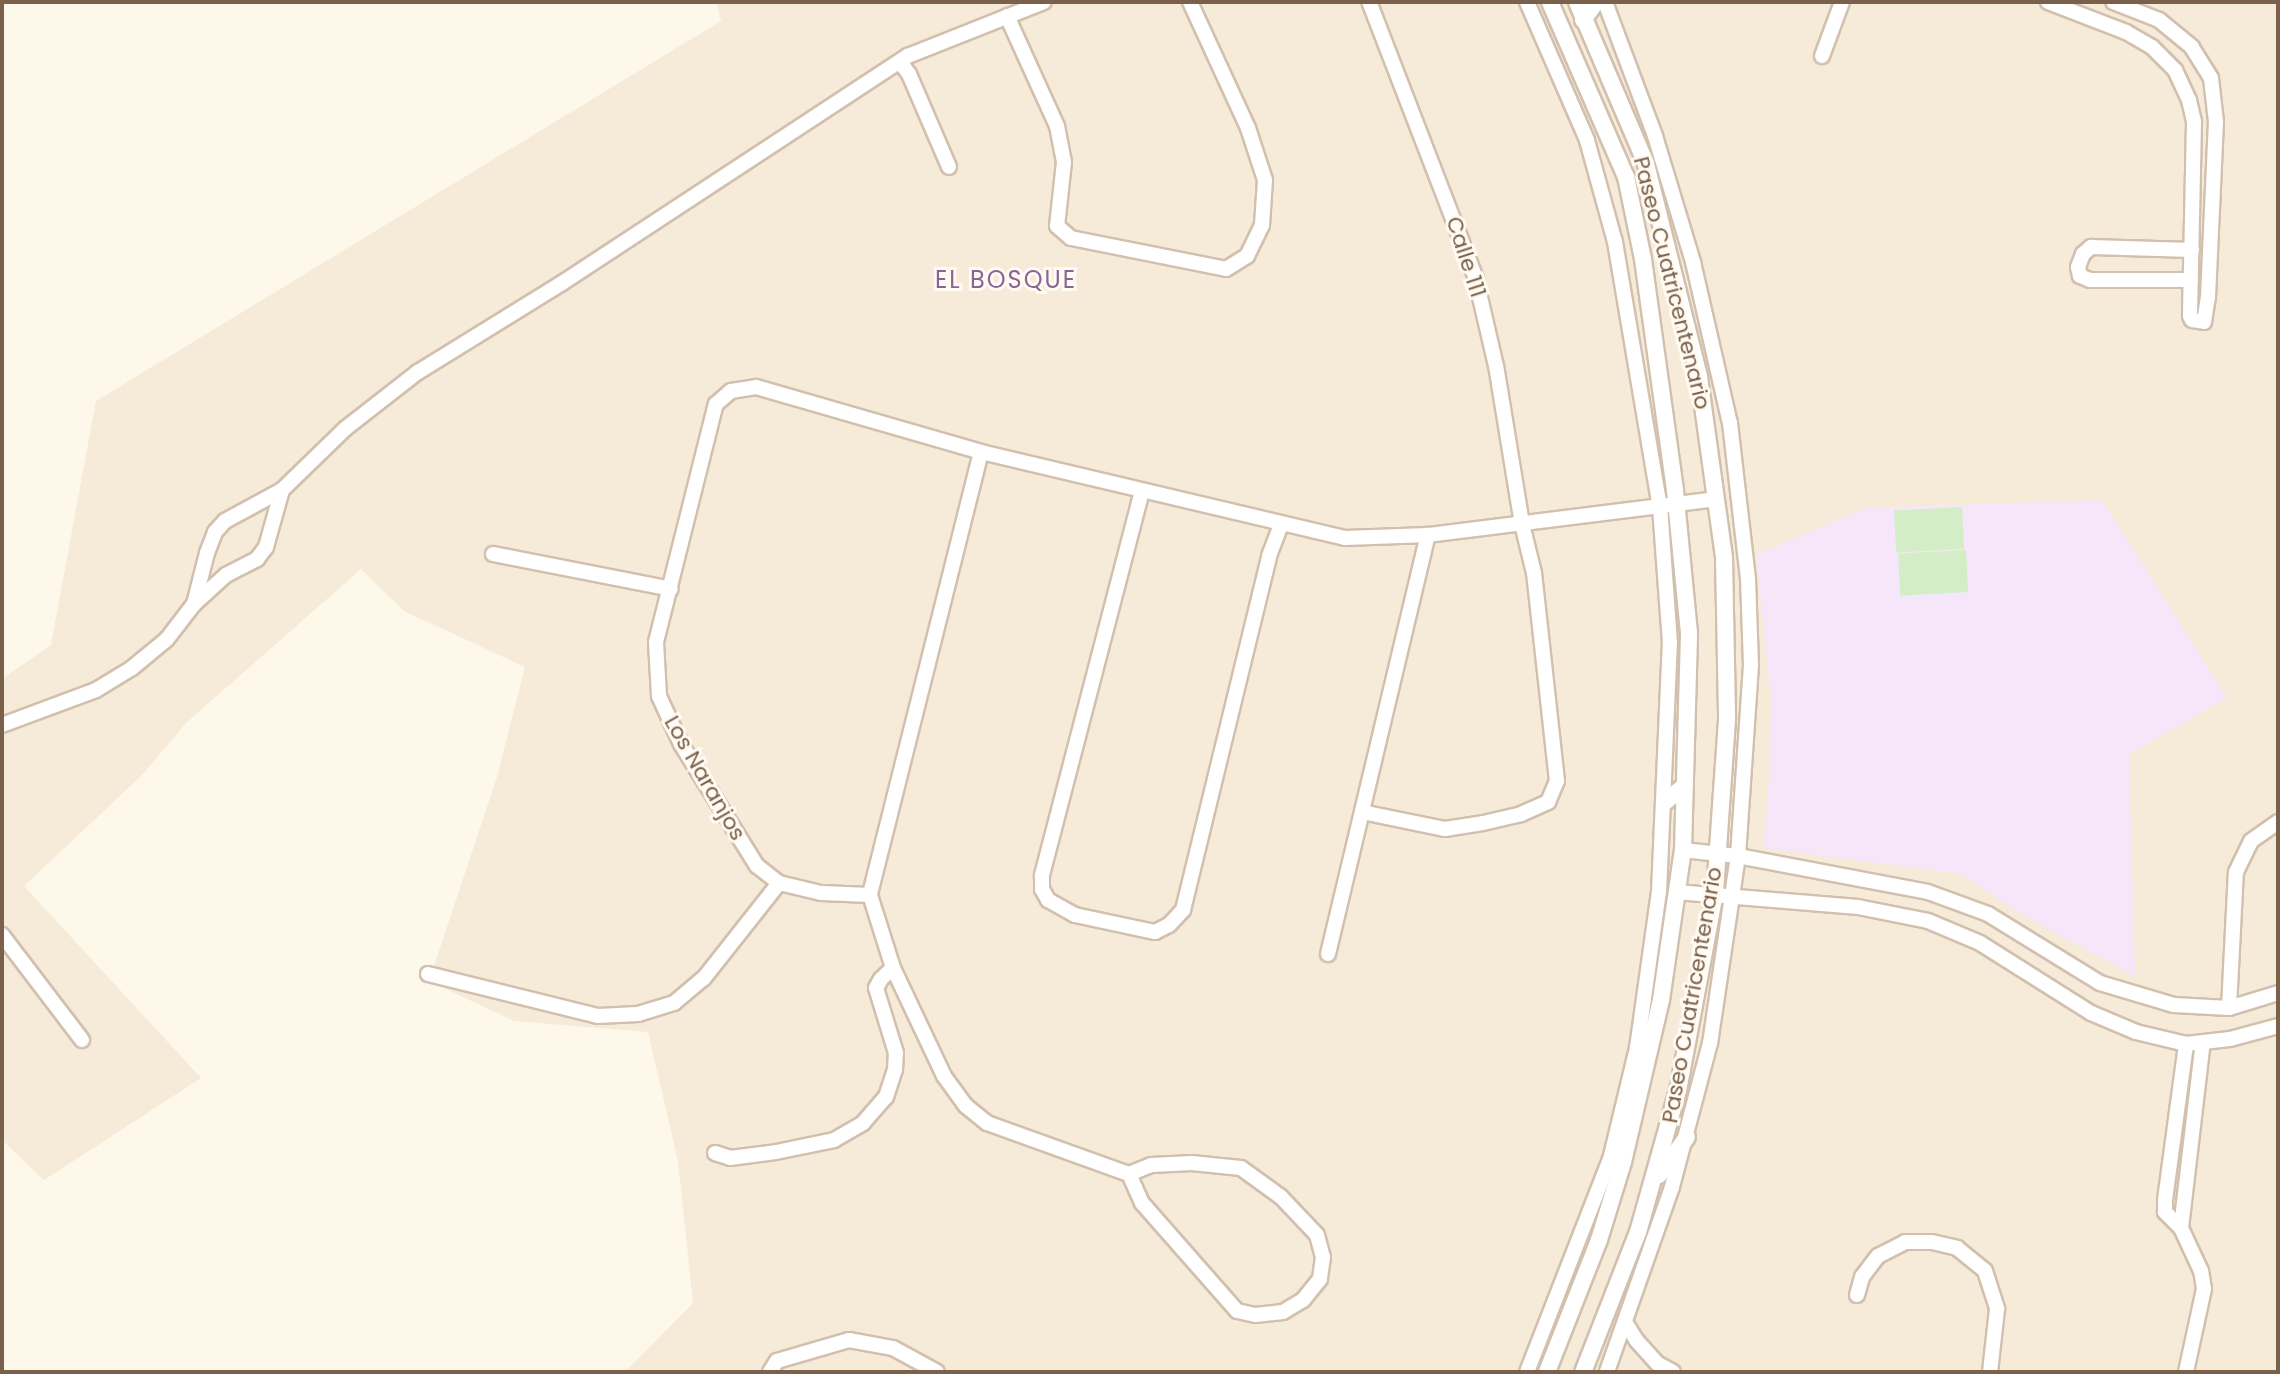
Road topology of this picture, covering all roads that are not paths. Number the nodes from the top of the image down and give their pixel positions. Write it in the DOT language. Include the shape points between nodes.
graph roads {
  1 [pos="1044,2"];
  2 [pos="1190,2"];
  3 [pos="1369,2"];
  4 [pos="1527,2"];
  5 [pos="1550,2"];
  6 [pos="1577,2"];
  7 [pos="1596,2"];
  8 [pos="1605,2"];
  9 [pos="1842,2"];
  10 [pos="2048,2"];
  11 [pos="2113,2"];
  12 [pos="1007,16"];
  13 [pos="1583,20"];
  14 [pos="1822,56"];
  15 [pos="900,62"];
  16 [pos="949,167"];
  17 [pos="2192,250"];
  18 [pos="2191,280"];
  19 [pos="981,452"];
  20 [pos="282,490"];
  21 [pos="1142,491"];
  22 [pos="1716,499"];
  23 [pos="1668,506"];
  24 [pos="1522,524"];
  25 [pos="1281,525"];
  26 [pos="1428,535"];
  27 [pos="207,553"];
  28 [pos="493,554"];
  29 [pos="226,575"];
  30 [pos="671,589"];
  31 [pos="194,604"];
  32 [pos="2,725"];
  33 [pos="1685,785"];
  34 [pos="1665,802"];
  35 [pos="1362,812"];
  36 [pos="2278,822"];
  37 [pos="1683,850"];
  38 [pos="1718,853"];
  39 [pos="1738,856"];
  40 [pos="779,883"];
  41 [pos="1676,892"];
  42 [pos="1715,893"];
  43 [pos="870,895"];
  44 [pos="1734,895"];
  45 [pos="2,935"];
  46 [pos="1662,945"];
  47 [pos="1328,954"];
  48 [pos="893,968"];
  49 [pos="428,974"];
  50 [pos="2278,993"];
  51 [pos="2229,1008"];
  52 [pos="2278,1026"];
  53 [pos="82,1040"];
  54 [pos="2203,1042"];
  55 [pos="2186,1044"];
  56 [pos="1629,1137"];
  57 [pos="1687,1137"];
  58 [pos="715,1153"];
  59 [pos="1611,1156"];
  60 [pos="1129,1174"];
  61 [pos="1653,1183"];
  62 [pos="2181,1228"];
  63 [pos="1857,1295"];
  64 [pos="1625,1322"];
  65 [pos="770,1372"];
  66 [pos="937,1372"];
  67 [pos="1527,1372"];
  68 [pos="1547,1372"];
  69 [pos="1583,1372"];
  70 [pos="1607,1372"];
  71 [pos="1673,1372"];
  72 [pos="1990,1372"];
  73 [pos="2186,1372"];
  1 -- 12 [label="street"];
  2 -- 12 [label="street" via="1248,128 1265,180 1262,225 1247,256 1226,269 1071,238 1057,226 1064,162 1057,126"];
  3 -- 24 [label="street, Calle 111" via="1475,276"];
  4 -- 23 [label="street, Paseo Cuatricentenario" via="1587,140 1615,242"];
  5 -- 23 [label="street, Paseo Cuatricentenario" via="1626,177 1643,259"];
  6 -- 13 [label="street, Paseo Cuatricentenario"];
  7 -- 13 [label="street"];
  8 -- 39 [label="street, Paseo Cuatricentenario" via="1655,136 1693,262 1730,423 1748,579 1751,665"];
  9 -- 14 [label="street"];
  10 -- 17 [label="street" via="2126,32 2152,47 2175,70 2194,122"];
  11 -- 18 [label="street" via="2159,20 2192,47 2211,78 2216,122 2204,322 2190,316"];
  12 -- 15 [label="street"];
  13 -- 22 [label="street, Paseo Cuatricentenario" via="1646,164 1699,377"];
  15 -- 16 [label="street"];
  15 -- 20 [label="street" via="418,372 346,428"];
  17 -- 18 [label="street"];
  17 -- 18 [label="street" via="2091,247 2078,267 2080,276 2090,280"];
  19 -- 21 [label="street"];
  19 -- 30 [label="street, Los Naranjos" via="756,387 731,391 716,404"];
  19 -- 43 [label="street"];
  20 -- 27 [label="street" via="225,521"];
  20 -- 29 [label="street" via="266,547 246,568"];
  21 -- 25 [label="street"];
  21 -- 25 [label="street" via="1042,876 1048,900 1075,915 1155,932 1183,910"];
  22 -- 23 [label="street"];
  22 -- 38 [label="street, Paseo Cuatricentenario" via="1724,558 1727,720"];
  23 -- 24 [label="street"];
  23 -- 33 [label="street, Paseo Cuatricentenario" via="1689,633"];
  23 -- 34 [label="street, Paseo Cuatricentenario"];
  24 -- 26 [label="street"];
  24 -- 35 [label="street, Calle 111" via="1534,573 1557,781 1548,802 1521,814 1445,829"];
  25 -- 26 [label="street" via="1345,538"];
  26 -- 35 [label="street"];
  27 -- 29 [label="street"];
  27 -- 31 [label="street"];
  28 -- 30 [label="street"];
  29 -- 31 [label="street"];
  30 -- 40 [label="street, Los Naranjos" via="656,642 659,696 681,744 757,866"];
  31 -- 32 [label="street" via="167,639 132,668 96,690"];
  33 -- 34 [label="street"];
  33 -- 37 [label="street, Paseo Cuatricentenario"];
  34 -- 46 [label="street, Paseo Cuatricentenario"];
  35 -- 47 [label="street"];
  36 -- 51 [label="street" via="2251,841 2236,872"];
  37 -- 38 [label="street"];
  37 -- 41 [label="street, Paseo Cuatricentenario"];
  38 -- 39 [label="street"];
  38 -- 42 [label="street, Paseo Cuatricentenario"];
  39 -- 44 [label="street, Paseo Cuatricentenario"];
  39 -- 51 [label="street" via="1928,892 1988,914 2100,983 2174,1005"];
  40 -- 43 [label="street" via="821,893"];
  40 -- 49 [label="street" via="704,978 674,1003 638,1014 598,1016"];
  41 -- 42 [label="street"];
  41 -- 46 [label="street, Paseo Cuatricentenario"];
  42 -- 44 [label="street"];
  42 -- 61 [label="street, Paseo Cuatricentenario" via="1678,1090"];
  43 -- 48 [label="street"];
  44 -- 55 [label="street" via="1858,907 1928,921 1980,943 2091,1013 2136,1032"];
  44 -- 57 [label="street, Paseo Cuatricentenario" via="1710,1043"];
  45 -- 53 [label="street"];
  46 -- 56 [label="street, Paseo Cuatricentenario"];
  46 -- 59 [label="street, Paseo Cuatricentenario"];
  48 -- 58 [label="street" via="876,988 896,1053 895,1070 886,1097 863,1123 834,1140 776,1152 730,1158"];
  48 -- 60 [label="street" via="944,1076 966,1106 987,1123"];
  50 -- 51 [label="street"];
  52 -- 54 [label="street"];
  54 -- 55 [label="street"];
  54 -- 62 [label="street"];
  55 -- 62 [label="street" via="2165,1200 2165,1212"];
  56 -- 59 [label="street"];
  56 -- 68 [label="street, Paseo Cuatricentenario" via="1599,1240"];
  57 -- 61 [label="street"];
  57 -- 64 [label="street, Paseo Cuatricentenario"];
  59 -- 67 [label="street, Paseo Cuatricentenario"];
  60 -- 60 [label="street" via="1142,1203 1237,1311 1283,1312 1303,1300 1320,1279 1323,1257 1317,1235 1281,1197 1241,1168 1175,1163"];
  61 -- 69 [label="street, Paseo Cuatricentenario"];
  62 -- 73 [label="street" via="2204,1289"];
  63 -- 72 [label="street" via="1862,1277 1878,1256 1905,1242 1957,1248 1985,1271 1997,1309"];
  64 -- 70 [label="street, Paseo Cuatricentenario"];
  64 -- 71 [label="street" via="1647,1353"];
  65 -- 66 [label="street" via="777,1361 849,1340 893,1348"];
}
